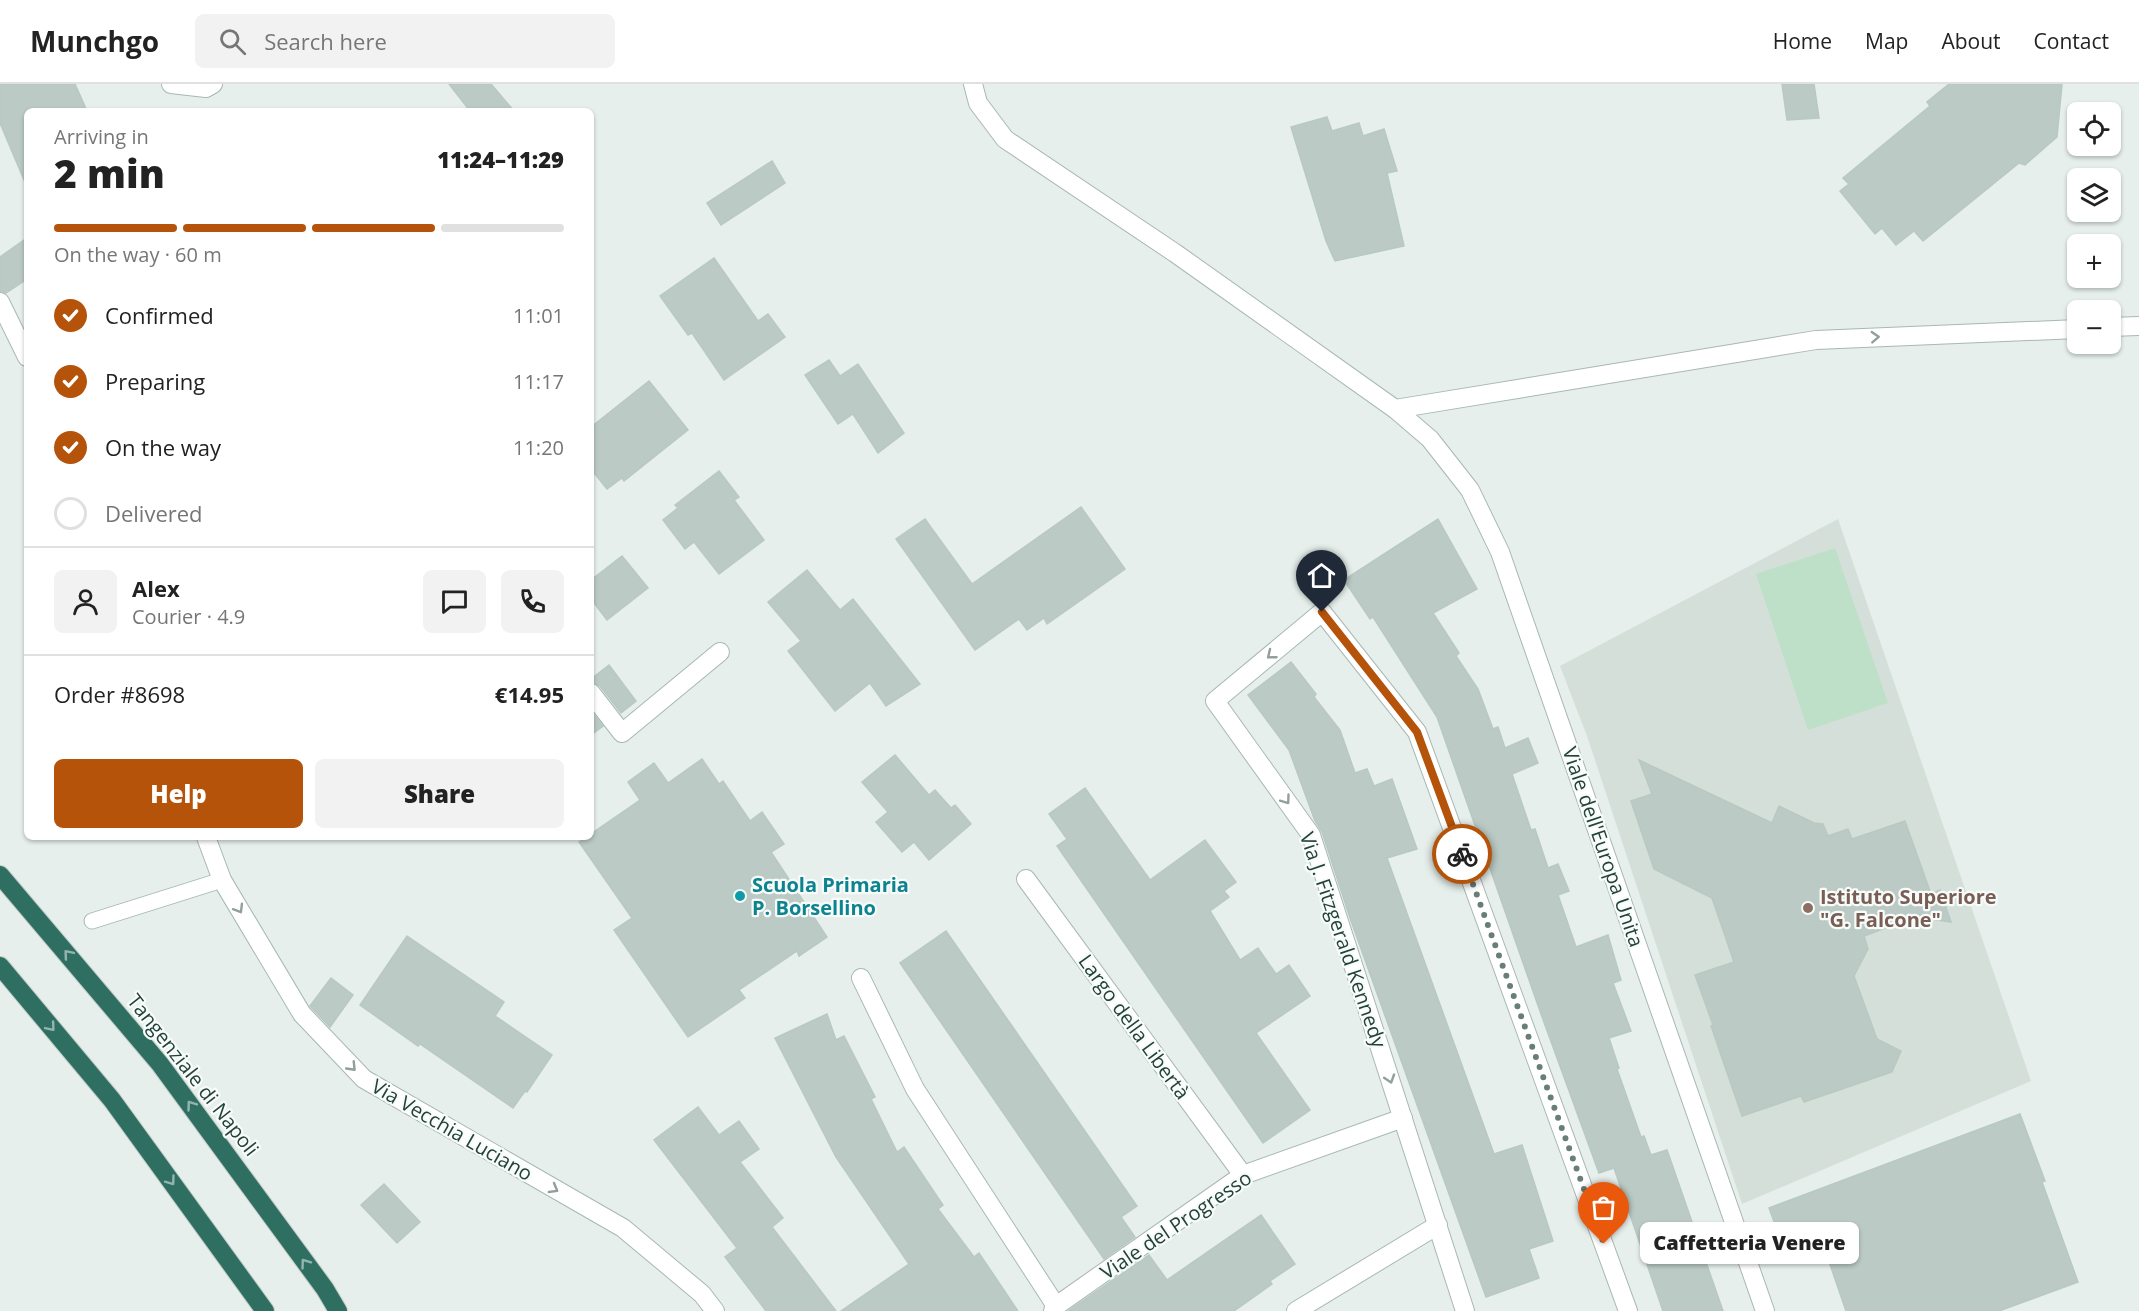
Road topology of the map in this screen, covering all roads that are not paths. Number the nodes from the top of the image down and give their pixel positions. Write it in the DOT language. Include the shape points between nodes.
graph roads {
  1 [pos="171,84"];
  2 [pos="213,84"];
  3 [pos="973,84"];
  4 [pos="0,302"];
  5 [pos="2139,326"];
  6 [pos="2121,327"];
  7 [pos="2067,329"];
  8 [pos="24,351"];
  9 [pos="1395,409"];
  10 [pos="720,652"];
  11 [pos="594,697"];
  12 [pos="207,840"];
  13 [pos="0,874"];
  14 [pos="1026,879"];
  15 [pos="222,880"];
  16 [pos="92,921"];
  17 [pos="0,966"];
  18 [pos="861,978"];
  19 [pos="1403,1118"];
  20 [pos="1243,1175"];
  21 [pos="1438,1225"];
  22 [pos="1055,1308"];
  23 [pos="266,1311"];
  24 [pos="338,1311"];
  25 [pos="715,1311"];
  26 [pos="1296,1311"];
  27 [pos="1465,1311"];
  28 [pos="1628,1311"];
  29 [pos="1765,1311"];
  1 -- 2 [label="street" via="206,88"];
  3 -- 9 [label="street, Viale dell'Europa Unita" via="978,103 1005,139 1175,253"];
  4 -- 8 [label="street"];
  5 -- 6 [label="street"];
  9 -- 7 [label="street, one-way" via="1816,340"];
  9 -- 29 [label="street, Viale dell'Europa Unita" via="1430,439 1470,490 1500,552"];
  10 -- 11 [label="street" via="622,733"];
  12 -- 15 [label="street, Via Vecchia Luciano"];
  24 -- 13 [label="highway, Tangenziale di Napoli, one-way" via="160,1064"];
  14 -- 20 [label="street, Largo della Libertà"];
  15 -- 16 [label="lane"];
  15 -- 25 [label="street, Via Vecchia Luciano, one-way" via="302,1014 364,1079 623,1228 702,1294"];
  17 -- 23 [label="highway, one-way" via="112,1100"];
  18 -- 22 [label="street, Viale del Progresso" via="915,1089"];
  19 -- 20 [label="street, Viale del Progresso"];
  19 -- 21 [label="street, Via J. Fitzgerald Kennedy"];
  28 -- 19 [label="street, Via J. Fitzgerald Kennedy, one-way" via="1417,732 1322,612 1215,701 1311,835"];
  20 -- 22 [label="street, Viale del Progresso"];
  21 -- 26 [label="street"];
  21 -- 27 [label="street, Via J. Fitzgerald Kennedy"];
}
